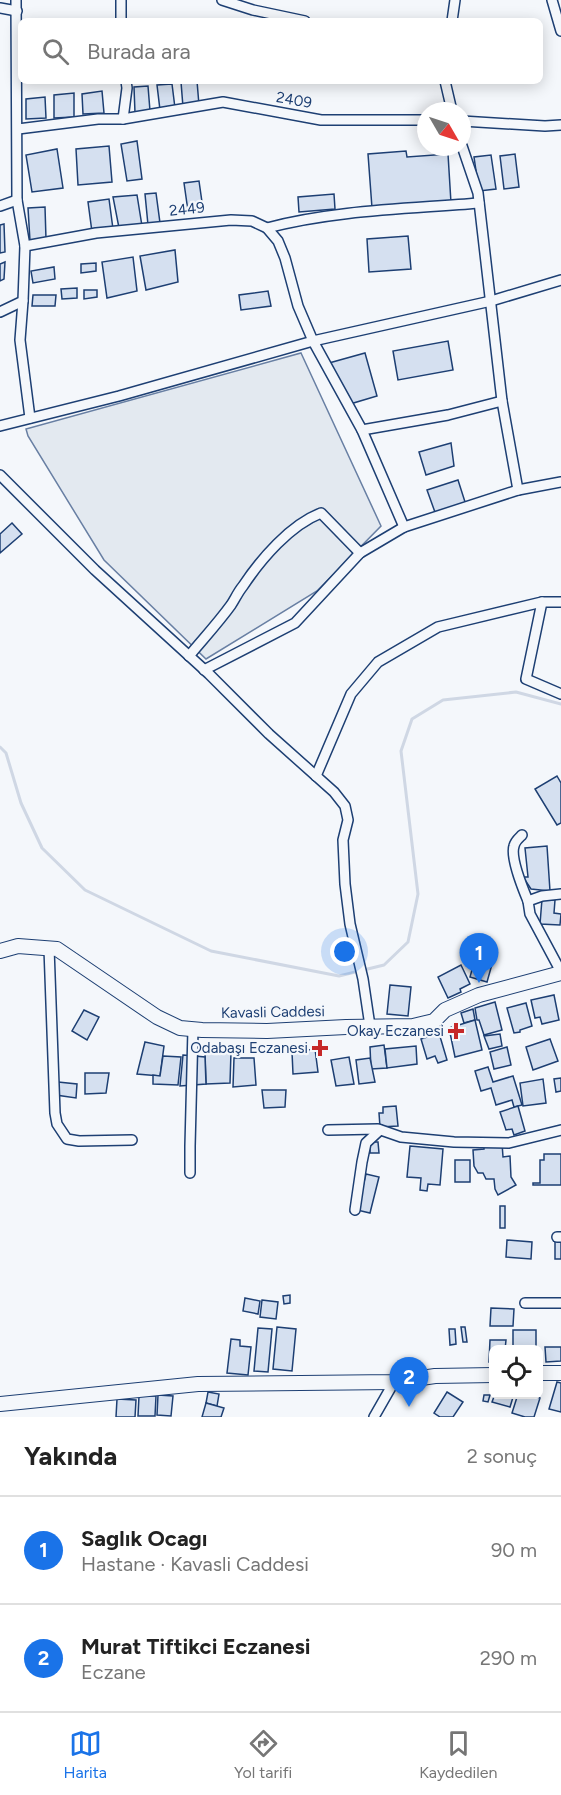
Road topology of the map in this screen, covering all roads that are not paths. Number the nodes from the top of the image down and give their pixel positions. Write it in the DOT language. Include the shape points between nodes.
graph roads {
  1 [pos="16,0"];
  2 [pos="121,0"];
  3 [pos="222,0"];
  4 [pos="455,0"];
  5 [pos="552,0"];
  6 [pos="0,8"];
  7 [pos="17,11"];
  8 [pos="121,18"];
  9 [pos="291,18"];
  10 [pos="452,18"];
  11 [pos="561,31"];
  12 [pos="126,84"];
  13 [pos="446,84"];
  14 [pos="450,102"];
  15 [pos="123,119"];
  16 [pos="417,120"];
  17 [pos="471,122"];
  18 [pos="561,125"];
  19 [pos="18,129"];
  20 [pos="465,156"];
  21 [pos="17,200"];
  22 [pos="479,203"];
  23 [pos="0,206"];
  24 [pos="267,228"];
  25 [pos="25,246"];
  26 [pos="561,280"];
  27 [pos="23,301"];
  28 [pos="491,302"];
  29 [pos="0,312"];
  30 [pos="313,341"];
  31 [pos="502,401"];
  32 [pos="30,418"];
  33 [pos="0,426"];
  34 [pos="362,430"];
  35 [pos="0,475"];
  36 [pos="561,482"];
  37 [pos="518,490"];
  38 [pos="404,527"];
  39 [pos="360,553"];
  40 [pos="542,602"];
  41 [pos="561,602"];
  42 [pos="189,656"];
  43 [pos="204,670"];
  44 [pos="561,694"];
  45 [pos="316,776"];
  46 [pos="522,834"];
  47 [pos="561,894"];
  48 [pos="528,901"];
  49 [pos="49,948"];
  50 [pos="0,951"];
  51 [pos="561,972"];
  52 [pos="370,1026"];
  53 [pos="193,1029"];
  54 [pos="328,1130"];
  55 [pos="380,1130"];
  56 [pos="561,1130"];
  57 [pos="132,1140"];
  58 [pos="190,1173"];
  59 [pos="355,1210"];
  60 [pos="525,1303"];
  61 [pos="561,1303"];
  62 [pos="561,1372"];
  63 [pos="543,1373"];
  64 [pos="489,1375"];
  65 [pos="394,1382"];
  66 [pos="0,1404"];
  67 [pos="374,1417"];
  1 -- 7 [label="street"];
  2 -- 8 [label="street"];
  3 -- 9 [label="street"];
  4 -- 10 [label="street"];
  5 -- 11 [label="street"];
  6 -- 7 [label="street"];
  7 -- 19 [label="street"];
  12 -- 15 [label="street"];
  13 -- 14 [label="street"];
  15 -- 16 [label="street, 2409" via="223,102 321,120"];
  15 -- 19 [label="street, 2409"];
  17 -- 18 [label="street"];
  19 -- 21 [label="street"];
  20 -- 22 [label="street"];
  21 -- 23 [label="street"];
  21 -- 25 [label="street"];
  22 -- 24 [label="street" via="334,216"];
  22 -- 28 [label="street"];
  24 -- 25 [label="street, 2449" via="252,221 231,220 96,233"];
  24 -- 30 [label="street" via="285,258 297,306"];
  25 -- 27 [label="street"];
  26 -- 28 [label="street"];
  27 -- 29 [label="street"];
  27 -- 32 [label="street" via="20,340"];
  28 -- 30 [label="street"];
  28 -- 31 [label="street"];
  30 -- 32 [label="street"];
  30 -- 34 [label="street"];
  31 -- 34 [label="street"];
  31 -- 37 [label="street"];
  32 -- 33 [label="street"];
  34 -- 38 [label="street"];
  35 -- 42 [label="street"];
  36 -- 37 [label="street"];
  37 -- 38 [label="street"];
  38 -- 39 [label="street"];
  39 -- 42 [label="street" via="321,513 311,517 269,554"];
  39 -- 43 [label="street" via="295,623"];
  40 -- 41 [label="street"];
  40 -- 44 [label="street" via="526,679"];
  40 -- 45 [label="street" via="438,627 378,662 351,694"];
  42 -- 43 [label="street"];
  43 -- 45 [label="street"];
  45 -- 52 [label="street" via="345,806 345,884"];
  46 -- 48 [label="street" via="514,843 513,852"];
  47 -- 48 [label="street"];
  48 -- 51 [label="street" via="530,914"];
  49 -- 50 [label="street, Kavasli Caddesi" via="18,946"];
  49 -- 53 [label="street, Kavasli Caddesi" via="57,949 157,1017 180,1028"];
  49 -- 57 [label="street" via="57,1124 68,1139"];
  51 -- 52 [label="street, Kavasli Caddesi" via="479,995 445,1010 434,1021 413,1026"];
  52 -- 53 [label="street, Kavasli Caddesi" via="267,1031"];
  53 -- 58 [label="street"];
  54 -- 55 [label="street"];
  55 -- 56 [label="street" via="401,1137 509,1143"];
  55 -- 59 [label="street" via="366,1143"];
  60 -- 61 [label="street"];
  62 -- 63 [label="street"];
  64 -- 65 [label="street" via="435,1376"];
  65 -- 66 [label="street" via="198,1384"];
  65 -- 67 [label="street"];
}
